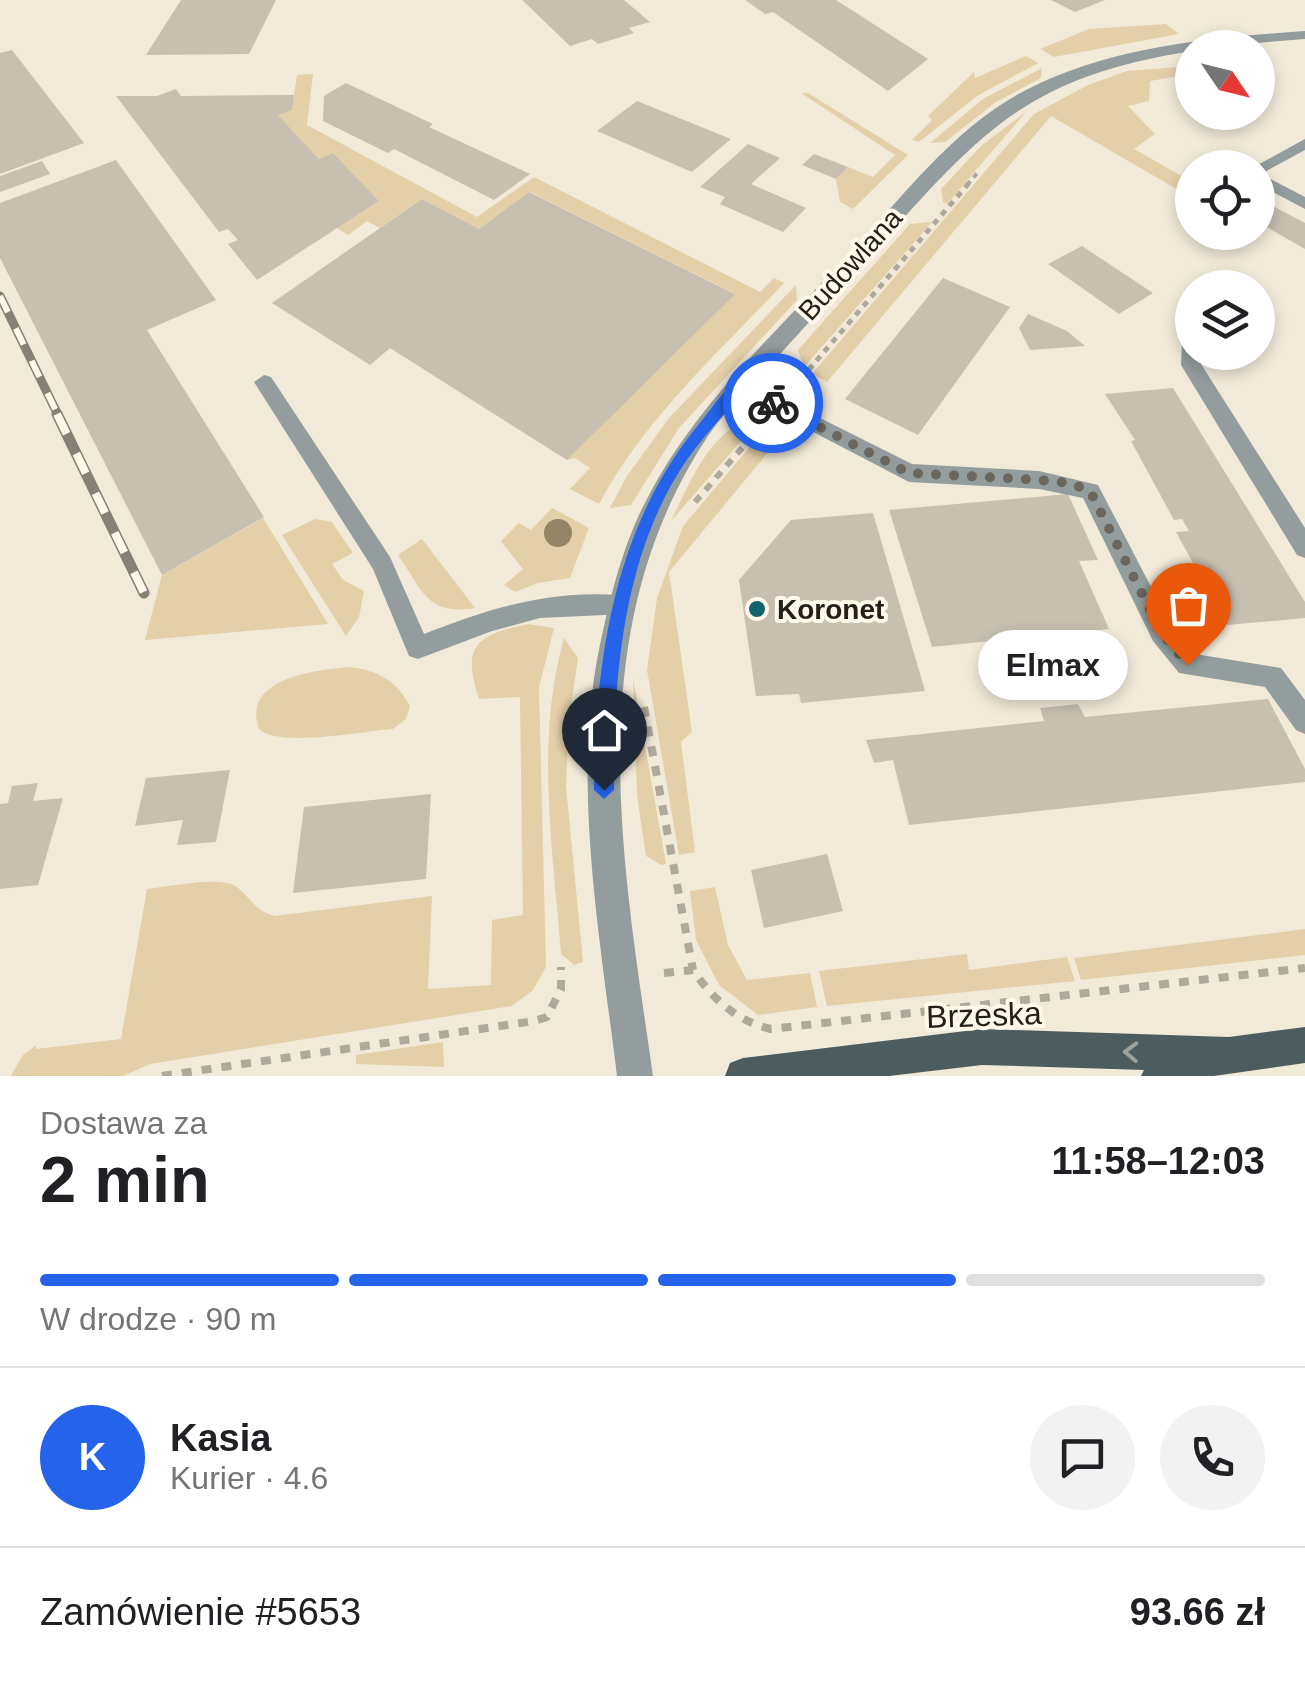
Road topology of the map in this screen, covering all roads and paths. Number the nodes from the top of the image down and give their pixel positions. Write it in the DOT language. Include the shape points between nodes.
graph roads {
  1 [pos="1305,35"];
  2 [pos="1305,144"];
  3 [pos="1275,161"];
  4 [pos="1275,187"];
  5 [pos="1305,204"];
  6 [pos="1194,370"];
  7 [pos="264,382"];
  8 [pos="740,385"];
  9 [pos="1305,548"];
  10 [pos="619,606"];
  11 [pos="1305,721"];
  12 [pos="561,967"];
  13 [pos="1305,968"];
  14 [pos="664,974"];
  15 [pos="1305,1045"];
  16 [pos="1229,1055"];
  17 [pos="162,1076"];
  18 [pos="635,1076"];
  19 [pos="743,1076"];
  20 [pos="1159,1076"];
  1 -- 8 [label="street, Budowlana" via="1120,60 1058,81 1006,109 954,152"];
  2 -- 3 [label="lane"];
  4 -- 5 [label="lane"];
  6 -- 9 [label="lane"];
  7 -- 10 [label="lane" via="382,564 418,648 528,607"];
  8 -- 10 [label="street, Budowlana" via="686,449 656,501"];
  8 -- 11 [label="lane" via="909,473 1040,480 1090,491 1162,633 1188,665 1272,676"];
  10 -- 18 [label="street, Budowlana" via="602,763"];
  12 -- 17 [label="path" via="561,989 547,1017 534,1021"];
  13 -- 14 [label="path" via="771,1028 728,1010 693,970"];
  15 -- 16 [label="main road, Brzeska"];
  16 -- 19 [label="main road, Brzeska, one-way" via="982,1047"];
  16 -- 20 [label="main road, Brzeska"];
}
